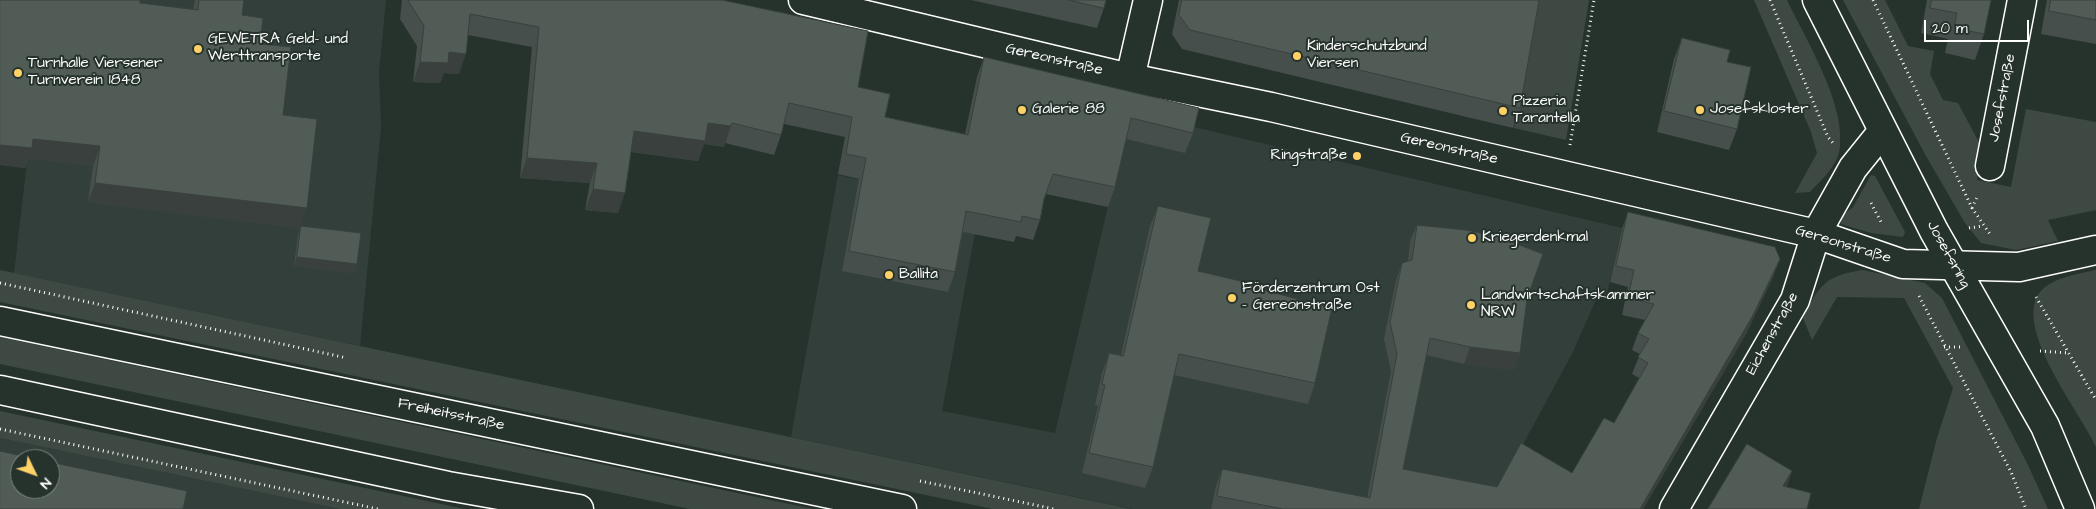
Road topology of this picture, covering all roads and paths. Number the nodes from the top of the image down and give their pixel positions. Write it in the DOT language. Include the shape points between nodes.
graph roads {
  1 [pos="803,0"];
  2 [pos="1148,0"];
  3 [pos="1594,0"];
  4 [pos="1770,0"];
  5 [pos="1817,0"];
  6 [pos="1873,0"];
  7 [pos="2022,0"];
  8 [pos="1130,78"];
  9 [pos="1882,132"];
  10 [pos="1569,151"];
  11 [pos="1990,166"];
  12 [pos="1854,168"];
  13 [pos="1816,234"];
  14 [pos="2096,250"];
  15 [pos="1903,264"];
  16 [pos="1954,266"];
  17 [pos="2019,267"];
  18 [pos="0,321"];
  19 [pos="0,390"];
  20 [pos="2096,400"];
  21 [pos="0,429"];
  22 [pos="378,509"];
  23 [pos="579,509"];
  24 [pos="902,509"];
  25 [pos="1674,509"];
  26 [pos="2026,509"];
  27 [pos="2080,509"];
  1 -- 8 [label="main road, Gereonstraße"];
  2 -- 8 [label="main road"];
  3 -- 10 [label="path"];
  4 -- 12 [label="path" via="1828,138"];
  5 -- 9 [label="main road, Josefsring"];
  6 -- 17 [label="path" via="1972,208 1983,226"];
  7 -- 11 [label="main road, Josefstraße"];
  8 -- 13 [label="main road, Gereonstraße" via="1271,107"];
  9 -- 12 [label="main road, Eichenstraße"];
  9 -- 16 [label="main road, Josefsring"];
  12 -- 13 [label="main road, Eichenstraße"];
  12 -- 15 [label="path"];
  13 -- 15 [label="main road, Gereonstraße"];
  13 -- 25 [label="main road, Eichenstraße" via="1795,300"];
  14 -- 17 [label="main road, Gereonstraße"];
  15 -- 16 [label="main road, Gereonstraße"];
  15 -- 26 [label="path" via="2011,472"];
  16 -- 17 [label="main road, Gereonstraße"];
  16 -- 27 [label="main road, Josefsring" via="2045,426"];
  17 -- 20 [label="path"];
  18 -- 24 [label="main road, Freiheitsstraße"];
  19 -- 23 [label="main road" via="448,486"];
  21 -- 22 [label="path"];
}
